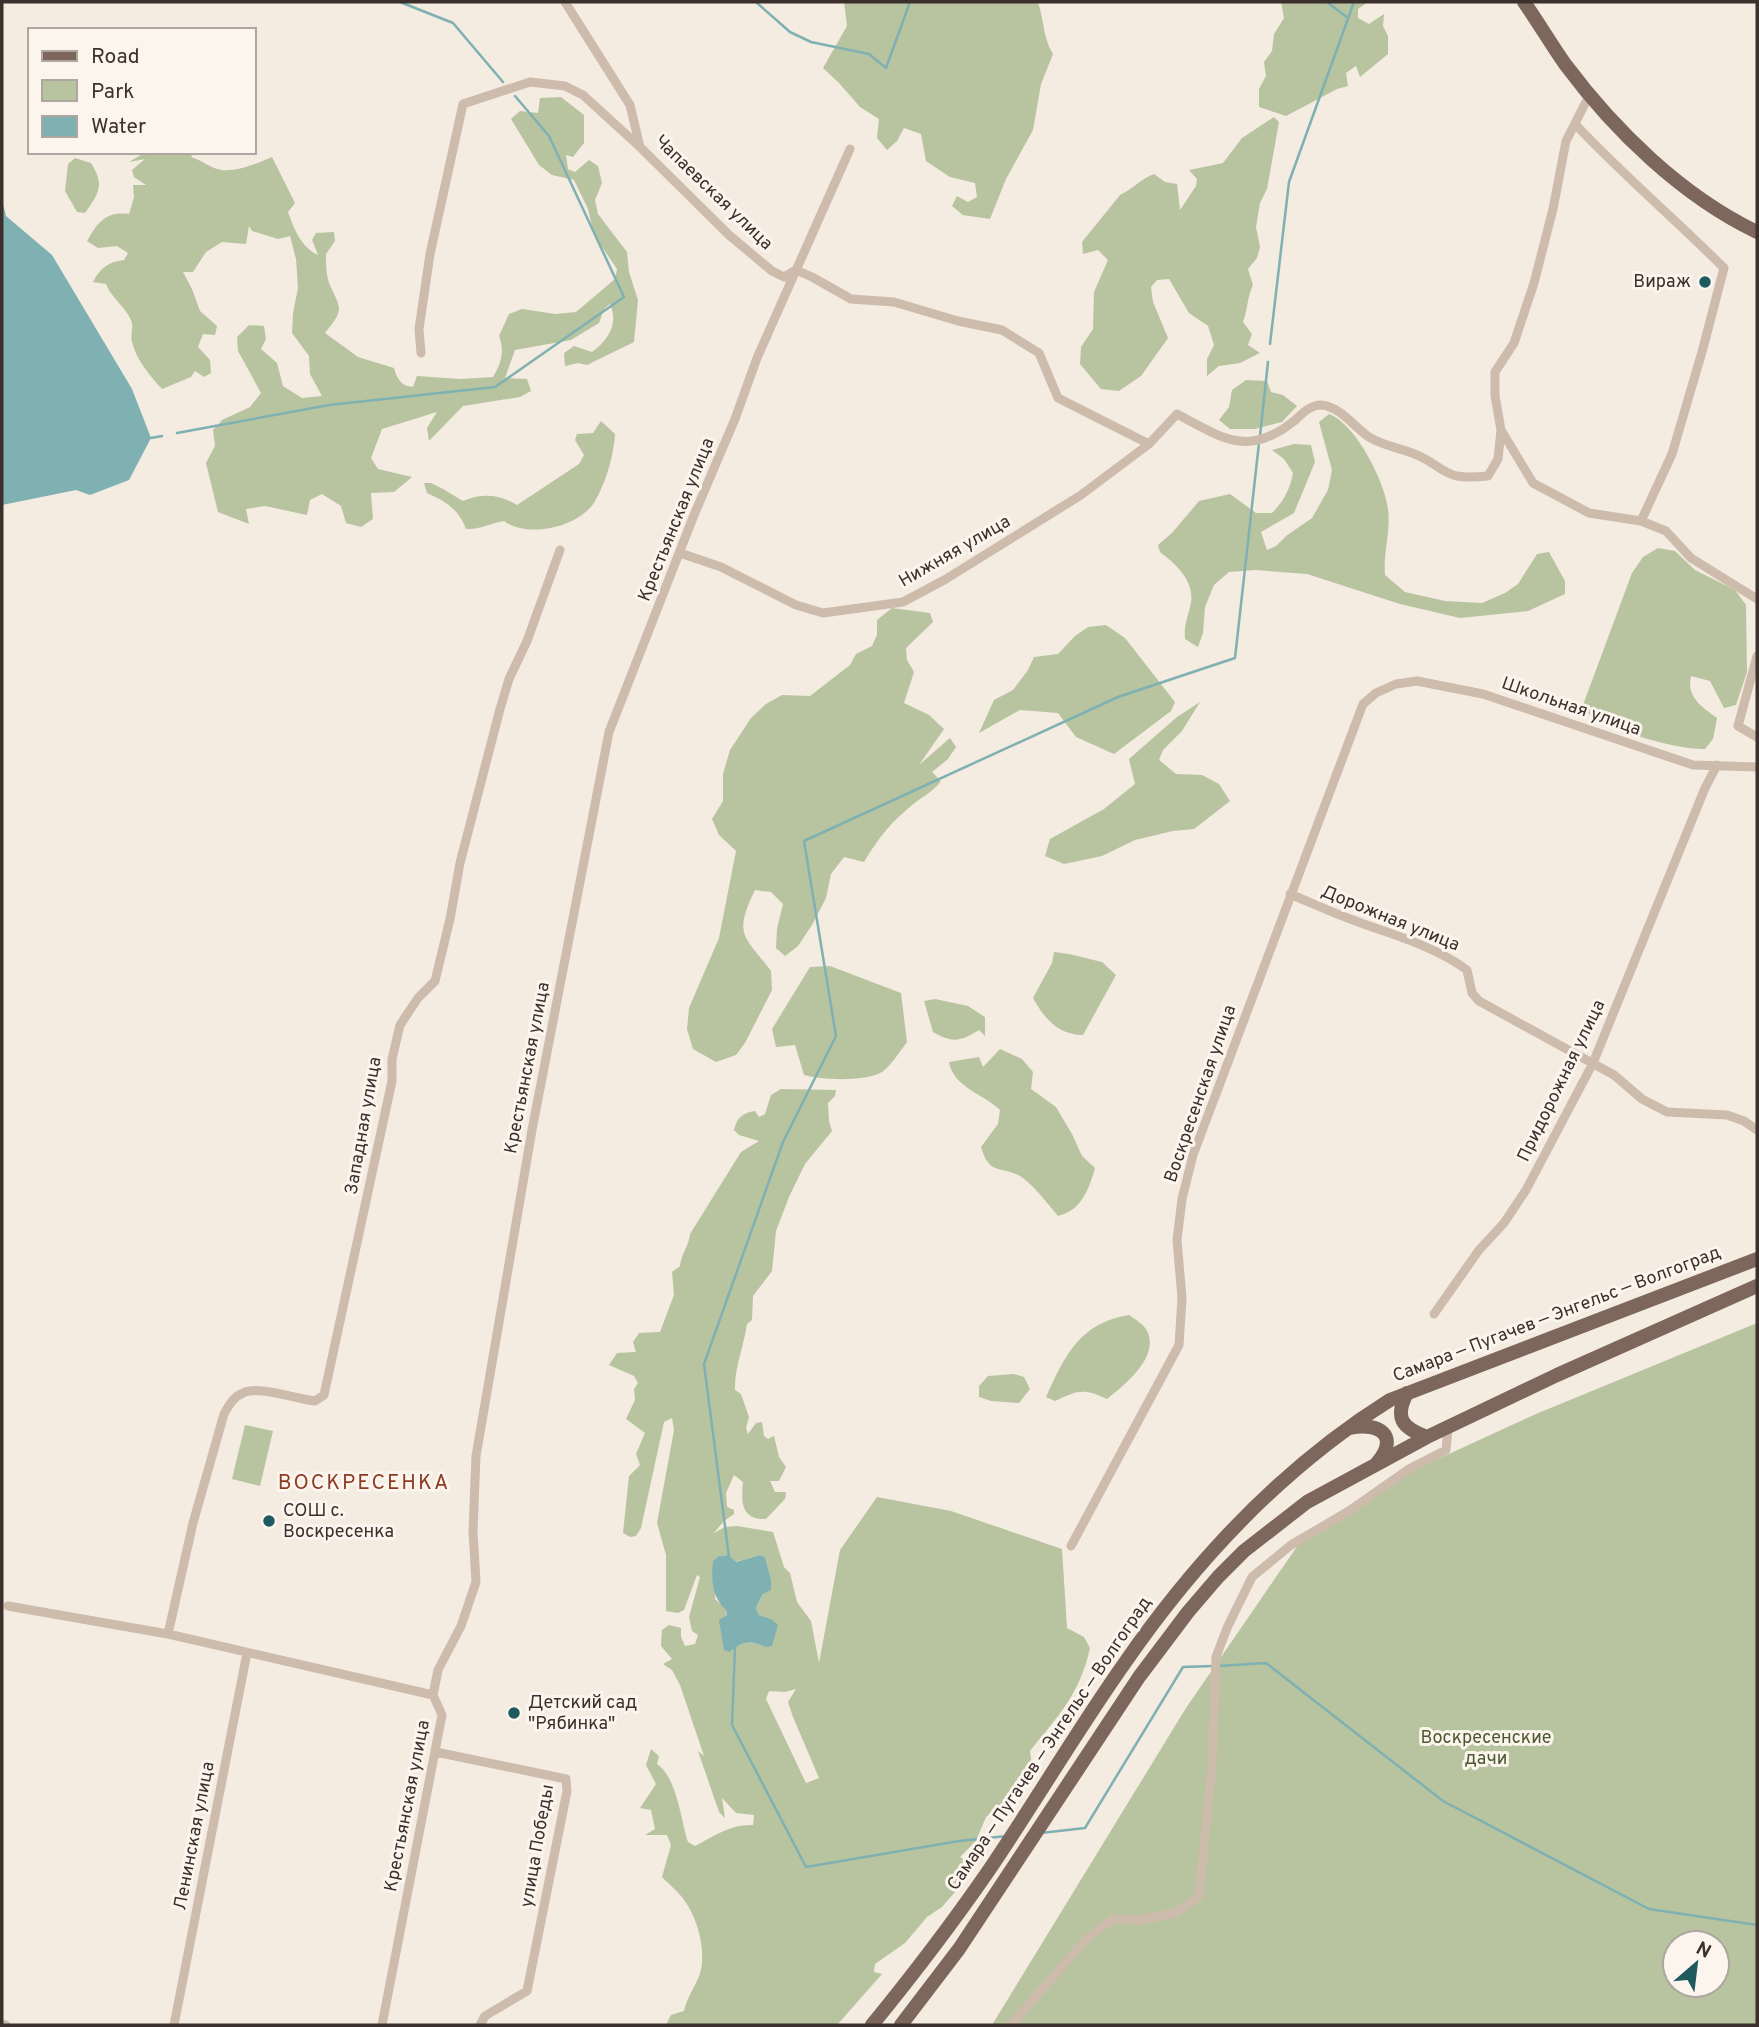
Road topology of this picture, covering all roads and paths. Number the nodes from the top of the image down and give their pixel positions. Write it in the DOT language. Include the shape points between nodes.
graph roads {
  1 [pos="565,2"];
  2 [pos="1524,2"];
  3 [pos="1590,94"];
  4 [pos="1576,125"];
  5 [pos="640,147"];
  6 [pos="850,149"];
  7 [pos="1757,232"];
  8 [pos="796,270"];
  9 [pos="421,353"];
  10 [pos="1502,430"];
  11 [pos="1149,444"];
  12 [pos="1641,522"];
  13 [pos="560,550"];
  14 [pos="680,553"];
  15 [pos="1757,599"];
  16 [pos="1757,656"];
  17 [pos="1376,693"];
  18 [pos="1757,737"];
  19 [pos="1717,765"];
  20 [pos="1757,767"];
  21 [pos="1290,894"];
  22 [pos="1592,1063"];
  23 [pos="1757,1130"];
  24 [pos="1757,1259"];
  25 [pos="1757,1286"];
  26 [pos="1434,1314"];
  27 [pos="1407,1393"];
  28 [pos="1448,1427"];
  29 [pos="1349,1428"];
  30 [pos="1427,1437"];
  31 [pos="1376,1464"];
  32 [pos="1071,1546"];
  33 [pos="8,1606"];
  34 [pos="168,1634"];
  35 [pos="247,1653"];
  36 [pos="433,1695"];
  37 [pos="436,1752"];
  38 [pos="174,2025"];
  39 [pos="382,2025"];
  40 [pos="480,2025"];
  41 [pos="872,2025"];
  42 [pos="901,2025"];
  43 [pos="1011,2025"];
  1 -- 5 [label="street, Чапаевская улица" via="630,105"];
  2 -- 3 [label="main road"];
  3 -- 4 [label="street"];
  3 -- 7 [label="main road" via="1655,163 1697,197"];
  4 -- 10 [label="street" via="1566,141 1534,283 1514,342 1495,372"];
  4 -- 12 [label="street" via="1724,268 1672,454"];
  5 -- 8 [label="street, Чапаевская улица" via="772,271 784,277"];
  5 -- 9 [label="street" via="583,95 565,86 530,82 463,104 430,254 419,329"];
  6 -- 8 [label="street, Крестьянская улица"];
  8 -- 11 [label="street" via="851,299 894,302 1002,330 1039,353 1058,398"];
  8 -- 14 [label="street, Крестьянская улица"];
  10 -- 11 [label="street, Нижняя улица" via="1498,458 1489,475 1476,478 1454,476 1419,455 1369,438 1333,409 1321,405 1252,442 1234,442 1177,414"];
  10 -- 12 [label="street" via="1533,483 1589,513"];
  11 -- 14 [label="street, Нижняя улица" via="1081,495 903,602 824,613"];
  12 -- 15 [label="street" via="1666,531 1691,558"];
  13 -- 34 [label="street, Западная улица" via="500,709 435,981 418,998 396,1039 392,1081 324,1395 315,1401 245,1391 224,1413"];
  14 -- 36 [label="street, Крестьянская улица" via="609,732 532,1130 476,1456 476,1581 461,1626 438,1670"];
  16 -- 18 [label="street" via="1738,726"];
  17 -- 19 [label="street, Школьная улица" via="1417,681 1483,694 1693,765"];
  17 -- 21 [label="street, Воскресенская улица" via="1363,704"];
  19 -- 20 [label="street, Школьная улица"];
  19 -- 22 [label="street, Придорожная улица"];
  21 -- 22 [label="street, Дорожная улица" via="1455,961 1467,970 1472,993 1479,1001"];
  21 -- 32 [label="street, Воскресенская улица" via="1193,1154 1177,1240 1182,1298 1179,1345"];
  22 -- 23 [label="street, Дорожная улица" via="1667,1112 1727,1115"];
  22 -- 26 [label="street, Придорожная улица" via="1526,1190"];
  24 -- 27 [label="main road, Самара — Пугачев — Энгельс — Волгоград"];
  25 -- 28 [label="main road, Самара — Пугачев — Энгельс — Волгоград"];
  27 -- 29 [label="main road, Самара — Пугачев — Энгельс — Волгоград"];
  27 -- 30 [label="main road" via="1400,1406 1401,1417 1406,1426"];
  28 -- 30 [label="main road, Самара — Пугачев — Энгельс — Волгоград"];
  28 -- 43 [label="street" via="1446,1450 1291,1545 1252,1577 1216,1657 1212,1766 1199,1896 1176,1913 1113,1919 1086,1939"];
  29 -- 31 [label="main road" via="1364,1425 1381,1430 1387,1447"];
  29 -- 41 [label="main road, Самара — Пугачев — Энгельс — Волгоград" via="1286,1478 1203,1561 1124,1664 986,1874"];
  30 -- 31 [label="main road, Самара — Пугачев — Энгельс — Волгоград"];
  31 -- 42 [label="main road, Самара — Пугачев — Энгельс — Волгоград" via="1276,1524 1218,1577 1139,1677 959,1949"];
  33 -- 34 [label="street"];
  34 -- 35 [label="street"];
  35 -- 36 [label="street"];
  35 -- 38 [label="street, Ленинская улица"];
  36 -- 37 [label="street, Крестьянская улица" via="442,1715"];
  37 -- 39 [label="street, Крестьянская улица"];
  37 -- 40 [label="street, улица Победы" via="566,1779 527,1991 485,2016"];
}
